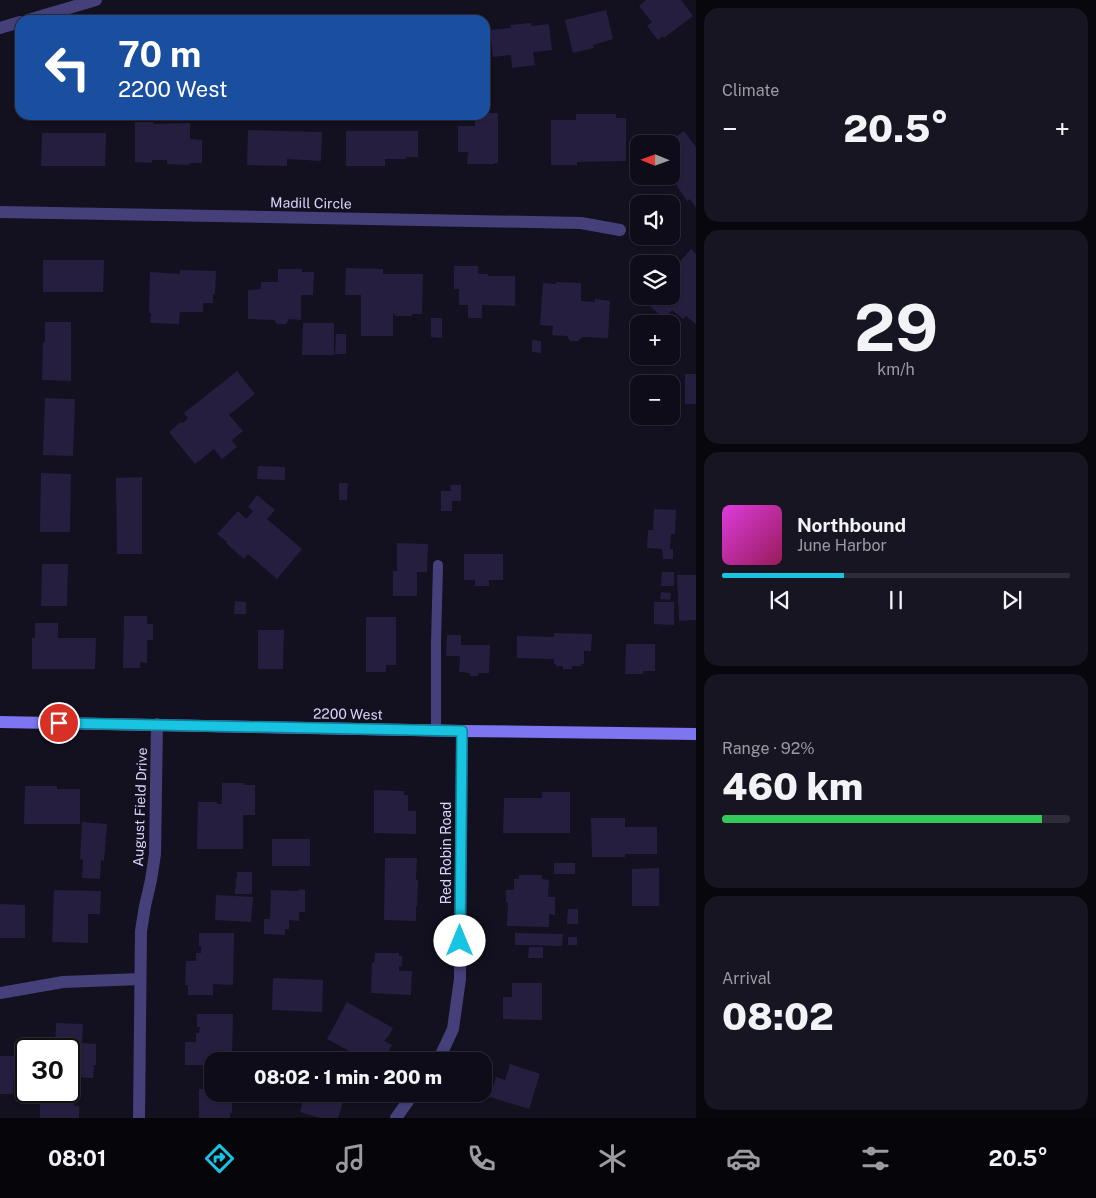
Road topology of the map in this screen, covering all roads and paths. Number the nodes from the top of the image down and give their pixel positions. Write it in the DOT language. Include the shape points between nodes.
graph roads {
  1 [pos="96,0"];
  2 [pos="45,15"];
  3 [pos="15,24"];
  4 [pos="0,28"];
  5 [pos="0,212"];
  6 [pos="620,230"];
  7 [pos="438,565"];
  8 [pos="0,722"];
  9 [pos="157,724"];
  10 [pos="436,731"];
  11 [pos="462,731"];
  12 [pos="696,734"];
  13 [pos="140,979"];
  14 [pos="0,993"];
  15 [pos="442,1052"];
  16 [pos="407,1102"];
  17 [pos="139,1118"];
  18 [pos="396,1118"];
  1 -- 2 [label="street"];
  3 -- 4 [label="street"];
  5 -- 6 [label="street, Madill Circle" via="582,223"];
  7 -- 10 [label="lane"];
  8 -- 9 [label="street, 2200 West"];
  9 -- 10 [label="street, 2200 West"];
  9 -- 13 [label="street, August Field Drive" via="155,854 141,931"];
  10 -- 11 [label="street, 2200 West"];
  11 -- 12 [label="street, 2200 West"];
  11 -- 15 [label="street, Red Robin Road" via="460,978 453,1029"];
  13 -- 14 [label="street" via="63,982"];
  13 -- 17 [label="street, August Field Drive"];
  16 -- 18 [label="street"];
}
